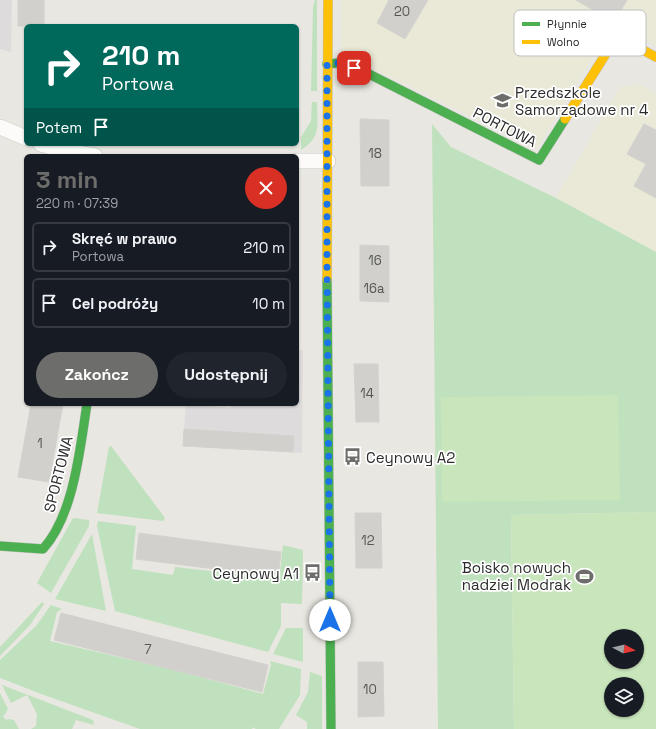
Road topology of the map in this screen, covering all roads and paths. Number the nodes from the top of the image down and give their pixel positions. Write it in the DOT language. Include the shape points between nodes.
graph roads {
  1 [pos="328,0"];
  2 [pos="646,52"];
  3 [pos="604,56"];
  4 [pos="656,57"];
  5 [pos="327,64"];
  6 [pos="0,127"];
  7 [pos="24,137"];
  8 [pos="48,146"];
  9 [pos="84,154"];
  10 [pos="328,161"];
  11 [pos="299,162"];
  12 [pos="87,406"];
  13 [pos="0,546"];
  14 [pos="332,729"];
  1 -- 5 [label="street"];
  2 -- 4 [label="street, PORTOWA"];
  3 -- 5 [label="street, PORTOWA" via="539,160 365,72 338,63"];
  5 -- 10 [label="street"];
  6 -- 7 [label="street"];
  8 -- 9 [label="street"];
  10 -- 11 [label="street"];
  10 -- 14 [label="street"];
  12 -- 13 [label="street, SPORTOWA" via="72,485 52,541 43,549"];
}
